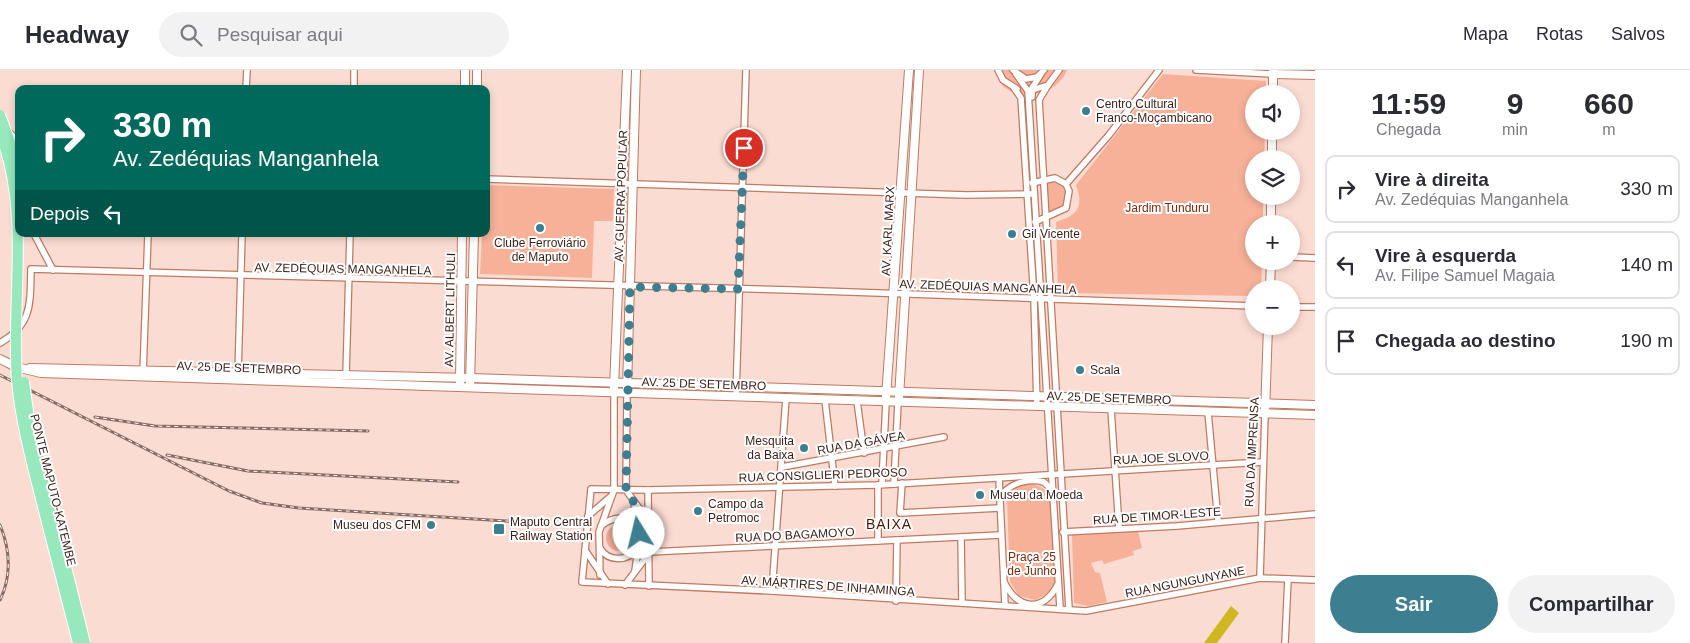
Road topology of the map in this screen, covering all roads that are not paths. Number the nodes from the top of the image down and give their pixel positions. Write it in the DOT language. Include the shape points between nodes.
graph roads {
  1 [pos="247,70"];
  2 [pos="354,70"];
  3 [pos="465,70"];
  4 [pos="477,70"];
  5 [pos="627,70"];
  6 [pos="636,70"];
  7 [pos="746,70"];
  8 [pos="909,70"];
  9 [pos="919,70"];
  10 [pos="998,70"];
  11 [pos="1059,70"];
  12 [pos="1159,70"];
  13 [pos="1196,70"];
  14 [pos="1014,72"];
  15 [pos="1043,72"];
  16 [pos="1273,72"];
  17 [pos="1315,75"];
  18 [pos="246,85"];
  19 [pos="354,85"];
  20 [pos="465,85"];
  21 [pos="477,85"];
  22 [pos="1048,85"];
  23 [pos="1273,85"];
  24 [pos="1014,88"];
  25 [pos="1030,91"];
  26 [pos="0,115"];
  27 [pos="0,126"];
  28 [pos="0,133"];
  29 [pos="0,139"];
  30 [pos="15,139"];
  31 [pos="15,152"];
  32 [pos="15,156"];
  33 [pos="490,179"];
  34 [pos="1043,179"];
  35 [pos="1034,182"];
  36 [pos="624,184"];
  37 [pos="634,184"];
  38 [pos="1066,184"];
  39 [pos="744,187"];
  40 [pos="15,192"];
  41 [pos="901,193"];
  42 [pos="912,193"];
  43 [pos="1030,194"];
  44 [pos="1045,218"];
  45 [pos="1036,222"];
  46 [pos="18,237"];
  47 [pos="25,237"];
  48 [pos="36,237"];
  49 [pos="148,237"];
  50 [pos="242,237"];
  51 [pos="350,237"];
  52 [pos="462,237"];
  53 [pos="474,237"];
  54 [pos="1300,257"];
  55 [pos="1315,258"];
  56 [pos="53,270"];
  57 [pos="147,274"];
  58 [pos="241,276"];
  59 [pos="350,279"];
  60 [pos="461,282"];
  61 [pos="473,282"];
  62 [pos="620,287"];
  63 [pos="630,287"];
  64 [pos="738,289"];
  65 [pos="895,295"];
  66 [pos="906,295"];
  67 [pos="1039,299"];
  68 [pos="1051,299"];
  69 [pos="1245,306"];
  70 [pos="1300,307"];
  71 [pos="1315,307"];
  72 [pos="1268,335"];
  73 [pos="0,343"];
  74 [pos="0,359"];
  75 [pos="144,373"];
  76 [pos="238,374"];
  77 [pos="346,376"];
  78 [pos="460,382"];
  79 [pos="471,382"];
  80 [pos="615,383"];
  81 [pos="627,384"];
  82 [pos="736,388"];
  83 [pos="899,392"];
  84 [pos="614,393"];
  85 [pos="627,393"];
  86 [pos="887,393"];
  87 [pos="1036,396"];
  88 [pos="736,397"];
  89 [pos="1051,397"];
  90 [pos="786,398"];
  91 [pos="825,400"];
  92 [pos="857,401"];
  93 [pos="886,402"];
  94 [pos="898,402"];
  95 [pos="1266,403"];
  96 [pos="1315,405"];
  97 [pos="1037,406"];
  98 [pos="1052,407"];
  99 [pos="1111,409"];
  100 [pos="1208,412"];
  101 [pos="1265,414"];
  102 [pos="1315,415"];
  103 [pos="944,438"];
  104 [pos="896,447"];
  105 [pos="883,449"];
  106 [pos="864,453"];
  107 [pos="832,458"];
  108 [pos="1263,462"];
  109 [pos="1212,465"];
  110 [pos="782,467"];
  111 [pos="1114,471"];
  112 [pos="1061,474"];
  113 [pos="1052,475"];
  114 [pos="998,478"];
  115 [pos="902,483"];
  116 [pos="894,484"];
  117 [pos="880,485"];
  118 [pos="835,486"];
  119 [pos="780,487"];
  120 [pos="614,490"];
  121 [pos="626,490"];
  122 [pos="648,490"];
  123 [pos="1053,492"];
  124 [pos="610,497"];
  125 [pos="1000,497"];
  126 [pos="633,500"];
  127 [pos="1000,508"];
  128 [pos="1315,514"];
  129 [pos="588,516"];
  130 [pos="1260,518"];
  131 [pos="649,522"];
  132 [pos="1218,522"];
  133 [pos="601,526"];
  134 [pos="638,527"];
  135 [pos="1119,528"];
  136 [pos="1056,532"];
  137 [pos="1064,532"];
  138 [pos="1001,535"];
  139 [pos="961,537"];
  140 [pos="897,540"];
  141 [pos="878,541"];
  142 [pos="638,545"];
  143 [pos="598,546"];
  144 [pos="776,547"];
  145 [pos="584,548"];
  146 [pos="650,552"];
  147 [pos="635,573"];
  148 [pos="600,575"];
  149 [pos="1059,578"];
  150 [pos="1260,578"];
  151 [pos="1003,580"];
  152 [pos="1288,580"];
  153 [pos="1315,580"];
  154 [pos="608,584"];
  155 [pos="625,585"];
  156 [pos="649,586"];
  157 [pos="772,591"];
  158 [pos="896,600"];
  159 [pos="962,603"];
  160 [pos="1004,605"];
  161 [pos="1060,608"];
  162 [pos="1069,609"];
  163 [pos="78,643"];
  164 [pos="85,643"];
  165 [pos="1285,643"];
  1 -- 18 [label="street"];
  2 -- 19 [label="street"];
  3 -- 20 [label="main road"];
  4 -- 21 [label="main road"];
  5 -- 36 [label="main road, AV. GUERRA POPULAR"];
  6 -- 37 [label="main road, AV. GUERRA POPULAR"];
  7 -- 39 [label="street"];
  8 -- 41 [label="main road, AV. KARL MARX"];
  9 -- 42 [label="main road, AV. KARL MARX"];
  10 -- 24 [label="street" via="1003,80"];
  11 -- 22 [label="street"];
  12 -- 38 [label="street"];
  13 -- 16 [label="street"];
  14 -- 15 [label="street" via="1031,79"];
  14 -- 25 [label="street"];
  15 -- 25 [label="street"];
  16 -- 17 [label="main road"];
  16 -- 23 [label="main road"];
  22 -- 25 [label="street"];
  22 -- 34 [label="street" via="1038,100"];
  24 -- 25 [label="street"];
  24 -- 43 [label="street" via="1021,98"];
  25 -- 35 [label="street"];
  26 -- 32 [label="highway, bridge"];
  27 -- 30 [label="main road"];
  28 -- 40 [label="highway, PONTE MAPUTO-KATEMBE, bridge" via="11,166"];
  29 -- 31 [label="main road"];
  33 -- 36 [label="street"];
  34 -- 35 [label="street"];
  34 -- 38 [label="street" via="1056,178"];
  34 -- 44 [label="street"];
  35 -- 43 [label="street"];
  35 -- 45 [label="street"];
  36 -- 37 [label="street"];
  36 -- 62 [label="main road, AV. GUERRA POPULAR"];
  37 -- 39 [label="street"];
  37 -- 63 [label="main road, AV. GUERRA POPULAR"];
  38 -- 44 [label="street" via="1069,192 1066,208"];
  39 -- 41 [label="street"];
  39 -- 64 [label="street"];
  41 -- 42 [label="street"];
  41 -- 65 [label="main road, AV. KARL MARX"];
  42 -- 43 [label="street"];
  42 -- 66 [label="main road, AV. KARL MARX"];
  43 -- 45 [label="street"];
  43 -- 67 [label="street"];
  44 -- 45 [label="street"];
  44 -- 68 [label="street"];
  45 -- 67 [label="street"];
  46 -- 163 [label="highway, PONTE MAPUTO-KATEMBE, bridge" via="16,341 21,417"];
  47 -- 164 [label="highway, PONTE MAPUTO-KATEMBE, bridge" via="22,361 29,419"];
  48 -- 56 [label="street"];
  49 -- 57 [label="street"];
  50 -- 58 [label="street"];
  51 -- 59 [label="street"];
  52 -- 60 [label="main road, AV. ALBERT LITHULI"];
  53 -- 61 [label="main road, AV. ALBERT LITHULI"];
  54 -- 55 [label="street"];
  56 -- 57 [label="street, AV. ZEDÉQUIAS MANGANHELA"];
  56 -- 73 [label="street, AV. ZEDÉQUIAS MANGANHELA" via="31,269 29,310 21,327"];
  57 -- 58 [label="street, AV. ZEDÉQUIAS MANGANHELA"];
  57 -- 75 [label="street"];
  58 -- 59 [label="street, AV. ZEDÉQUIAS MANGANHELA"];
  58 -- 76 [label="street"];
  59 -- 60 [label="street, AV. ZEDÉQUIAS MANGANHELA"];
  59 -- 77 [label="street"];
  60 -- 61 [label="street, AV. ZEDÉQUIAS MANGANHELA"];
  60 -- 78 [label="main road, AV. ALBERT LITHULI"];
  61 -- 62 [label="street, AV. ZEDÉQUIAS MANGANHELA"];
  61 -- 79 [label="main road, AV. ALBERT LITHULI"];
  62 -- 63 [label="street, AV. ZEDÉQUIAS MANGANHELA"];
  62 -- 80 [label="main road, AV. GUERRA POPULAR"];
  63 -- 64 [label="street, AV. ZEDÉQUIAS MANGANHELA"];
  63 -- 81 [label="main road, AV. GUERRA POPULAR"];
  64 -- 65 [label="street, AV. ZEDÉQUIAS MANGANHELA"];
  64 -- 82 [label="street"];
  65 -- 66 [label="street, AV. ZEDÉQUIAS MANGANHELA"];
  65 -- 86 [label="main road, AV. KARL MARX"];
  66 -- 67 [label="street, AV. ZEDÉQUIAS MANGANHELA"];
  66 -- 83 [label="main road, AV. KARL MARX"];
  67 -- 68 [label="street, AV. ZEDÉQUIAS MANGANHELA"];
  67 -- 87 [label="street"];
  67 -- 89 [label="street"];
  68 -- 69 [label="street, AV. ZEDÉQUIAS MANGANHELA"];
  68 -- 89 [label="street"];
  70 -- 71 [label="street"];
  72 -- 95 [label="main road, RUA DA IMPRENSA"];
  74 -- 75 [label="main road, AV. 25 DE SETEMBRO" via="25,369 43,367"];
  75 -- 76 [label="main road, AV. 25 DE SETEMBRO"];
  75 -- 78 [label="main road, AV. 25 DE SETEMBRO"];
  76 -- 77 [label="main road, AV. 25 DE SETEMBRO"];
  77 -- 78 [label="main road, AV. 25 DE SETEMBRO"];
  78 -- 79 [label="main road, AV. 25 DE SETEMBRO"];
  79 -- 80 [label="main road, AV. 25 DE SETEMBRO"];
  79 -- 84 [label="main road, AV. 25 DE SETEMBRO"];
  80 -- 81 [label="main road, AV. 25 DE SETEMBRO"];
  80 -- 84 [label="main road, AV. GUERRA POPULAR"];
  81 -- 82 [label="main road, AV. 25 DE SETEMBRO"];
  81 -- 85 [label="main road, AV. GUERRA POPULAR"];
  82 -- 86 [label="main road, AV. 25 DE SETEMBRO"];
  82 -- 88 [label="street"];
  83 -- 86 [label="main road, AV. 25 DE SETEMBRO"];
  83 -- 87 [label="main road, AV. 25 DE SETEMBRO"];
  83 -- 94 [label="main road, AV. KARL MARX"];
  84 -- 85 [label="main road, AV. 25 DE SETEMBRO"];
  84 -- 120 [label="street, AV. GUERRA POPULAR"];
  85 -- 88 [label="main road, AV. 25 DE SETEMBRO"];
  85 -- 121 [label="street, AV. GUERRA POPULAR"];
  86 -- 93 [label="main road, AV. KARL MARX"];
  87 -- 89 [label="main road, AV. 25 DE SETEMBRO"];
  87 -- 97 [label="street"];
  88 -- 90 [label="main road, AV. 25 DE SETEMBRO"];
  89 -- 95 [label="main road, AV. 25 DE SETEMBRO"];
  89 -- 98 [label="street"];
  89 -- 98 [label="street"];
  90 -- 91 [label="main road, AV. 25 DE SETEMBRO"];
  90 -- 110 [label="street"];
  91 -- 92 [label="main road, AV. 25 DE SETEMBRO"];
  91 -- 107 [label="street"];
  92 -- 93 [label="main road, AV. 25 DE SETEMBRO"];
  92 -- 106 [label="street"];
  93 -- 94 [label="main road, AV. 25 DE SETEMBRO"];
  93 -- 105 [label="street"];
  94 -- 97 [label="main road, AV. 25 DE SETEMBRO"];
  94 -- 104 [label="street"];
  95 -- 96 [label="main road, AV. 25 DE SETEMBRO"];
  95 -- 101 [label="main road, RUA DA IMPRENSA"];
  97 -- 98 [label="main road, AV. 25 DE SETEMBRO"];
  98 -- 99 [label="main road, AV. 25 DE SETEMBRO"];
  98 -- 112 [label="street"];
  98 -- 113 [label="street"];
  99 -- 100 [label="main road, AV. 25 DE SETEMBRO"];
  99 -- 111 [label="street"];
  100 -- 101 [label="main road, AV. 25 DE SETEMBRO"];
  100 -- 109 [label="street"];
  101 -- 102 [label="main road, AV. 25 DE SETEMBRO"];
  101 -- 108 [label="street, RUA DA IMPRENSA"];
  103 -- 104 [label="street, RUA DA GÁVEA"];
  104 -- 105 [label="street, RUA DA GÁVEA"];
  104 -- 116 [label="street"];
  105 -- 106 [label="street, RUA DA GÁVEA"];
  105 -- 117 [label="street"];
  106 -- 107 [label="street, RUA DA GÁVEA"];
  107 -- 110 [label="street, RUA DA GÁVEA"];
  107 -- 118 [label="street"];
  108 -- 109 [label="street, RUA JOE SLOVO"];
  108 -- 130 [label="street, RUA DA IMPRENSA"];
  109 -- 111 [label="street, RUA JOE SLOVO"];
  109 -- 132 [label="street"];
  110 -- 119 [label="street"];
  111 -- 112 [label="street, RUA JOE SLOVO"];
  111 -- 135 [label="street"];
  112 -- 113 [label="street"];
  112 -- 137 [label="street"];
  113 -- 114 [label="street"];
  113 -- 123 [label="street"];
  114 -- 115 [label="street, RUA CONSIGLIERI PEDROSO"];
  114 -- 125 [label="street"];
  115 -- 116 [label="street, RUA CONSIGLIERI PEDROSO"];
  115 -- 127 [label="street" via="900,513"];
  116 -- 117 [label="street, RUA CONSIGLIERI PEDROSO"];
  117 -- 118 [label="street, RUA CONSIGLIERI PEDROSO"];
  117 -- 141 [label="street"];
  118 -- 119 [label="street, RUA CONSIGLIERI PEDROSO"];
  119 -- 122 [label="street, RUA CONSIGLIERI PEDROSO"];
  119 -- 144 [label="street"];
  120 -- 121 [label="street, RUA CONSIGLIERI PEDROSO"];
  120 -- 124 [label="street, AV. GUERRA POPULAR"];
  120 -- 129 [label="street, RUA CONSIGLIERI PEDROSO" via="591,489"];
  121 -- 122 [label="street, RUA CONSIGLIERI PEDROSO"];
  121 -- 126 [label="street"];
  122 -- 131 [label="street"];
  123 -- 125 [label="street" via="1044,482 1029,481 1011,486"];
  123 -- 136 [label="street"];
  124 -- 129 [label="street, AV. GUERRA POPULAR"];
  124 -- 133 [label="street, AV. GUERRA POPULAR"];
  125 -- 127 [label="street"];
  126 -- 131 [label="street"];
  126 -- 134 [label="street"];
  127 -- 138 [label="street"];
  128 -- 130 [label="street, RUA DE TIMOR-LESTE"];
  129 -- 145 [label="street"];
  130 -- 132 [label="street, RUA DE TIMOR-LESTE"];
  130 -- 150 [label="street, RUA DA IMPRENSA"];
  131 -- 146 [label="street"];
  132 -- 135 [label="street, RUA DE TIMOR-LESTE"];
  133 -- 134 [label="street" via="620,518"];
  133 -- 143 [label="street, AV. GUERRA POPULAR"];
  134 -- 142 [label="street"];
  135 -- 137 [label="street, RUA DE TIMOR-LESTE"];
  136 -- 137 [label="street, RUA DE TIMOR-LESTE"];
  136 -- 149 [label="street"];
  137 -- 162 [label="street"];
  138 -- 139 [label="street, RUA DO BAGAMOYO"];
  138 -- 151 [label="street"];
  139 -- 140 [label="street, RUA DO BAGAMOYO"];
  139 -- 159 [label="street"];
  140 -- 141 [label="street, RUA DO BAGAMOYO"];
  140 -- 158 [label="street"];
  141 -- 144 [label="street, RUA DO BAGAMOYO"];
  142 -- 143 [label="street" via="622,559 607,556"];
  142 -- 147 [label="street"];
  143 -- 148 [label="street, AV. GUERRA POPULAR"];
  144 -- 146 [label="street, RUA DO BAGAMOYO"];
  144 -- 157 [label="street"];
  145 -- 148 [label="street"];
  145 -- 154 [label="street, AV. MÁRTIRES DE INHAMINGA" via="582,582"];
  146 -- 147 [label="street"];
  146 -- 156 [label="street"];
  147 -- 155 [label="street"];
  148 -- 154 [label="street"];
  149 -- 151 [label="street" via="1050,598 1032,605 1012,596"];
  149 -- 161 [label="street"];
  150 -- 152 [label="street, RUA NGUNGUNYANE"];
  150 -- 162 [label="street, RUA NGUNGUNYANE" via="1086,611"];
  151 -- 160 [label="street"];
  152 -- 153 [label="street, RUA NGUNGUNYANE"];
  152 -- 165 [label="street"];
  154 -- 155 [label="street, AV. MÁRTIRES DE INHAMINGA"];
  155 -- 156 [label="street, AV. MÁRTIRES DE INHAMINGA"];
  156 -- 157 [label="street, AV. MÁRTIRES DE INHAMINGA"];
  157 -- 158 [label="street, AV. MÁRTIRES DE INHAMINGA"];
  158 -- 159 [label="street, AV. MÁRTIRES DE INHAMINGA"];
  159 -- 160 [label="street, AV. MÁRTIRES DE INHAMINGA"];
  160 -- 161 [label="street"];
  161 -- 162 [label="street, RUA NGUNGUNYANE"];
}
